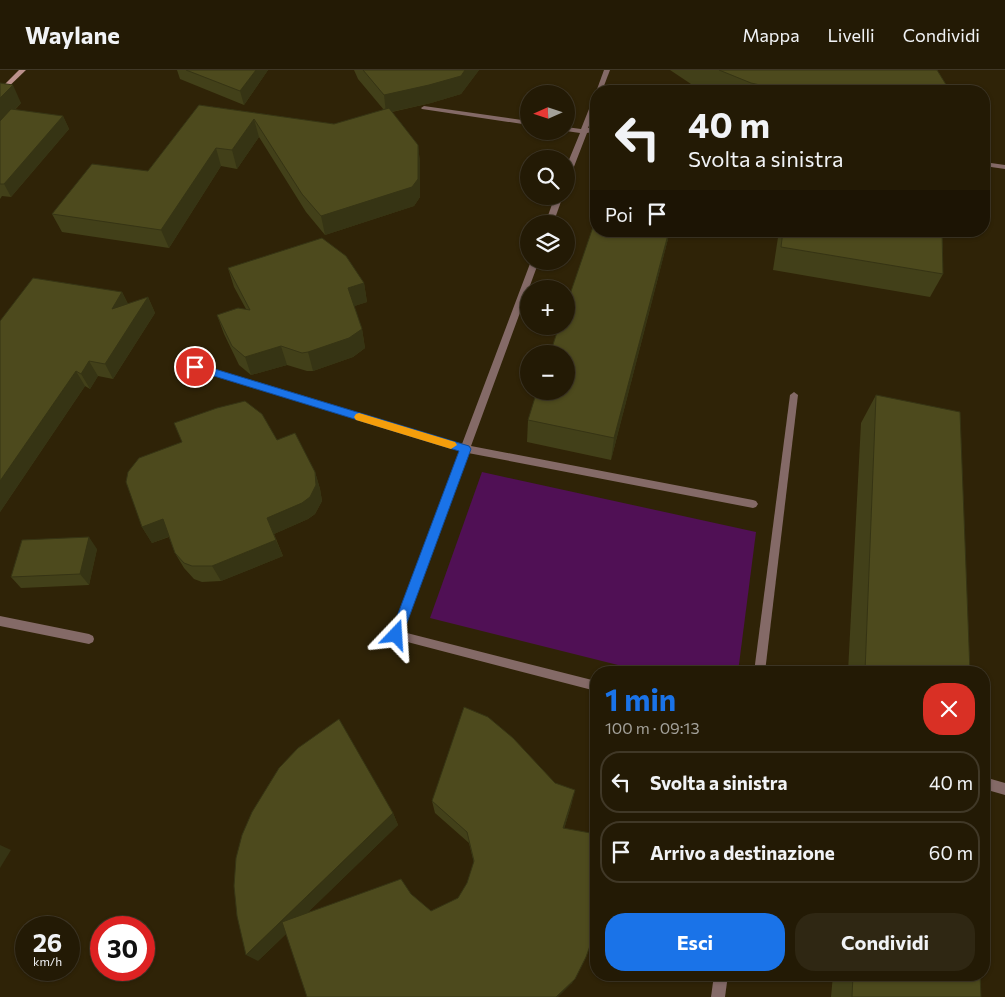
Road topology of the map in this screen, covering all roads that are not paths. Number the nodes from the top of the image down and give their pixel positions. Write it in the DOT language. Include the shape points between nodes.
graph roads {
  1 [pos="23,70"];
  2 [pos="607,70"];
  3 [pos="601,85"];
  4 [pos="0,93"];
  5 [pos="424,108"];
  6 [pos="590,113"];
  7 [pos="520,122"];
  8 [pos="575,130"];
  9 [pos="590,130"];
  10 [pos="583,131"];
  11 [pos="575,153"];
  12 [pos="990,165"];
  13 [pos="1005,167"];
  14 [pos="532,270"];
  15 [pos="195,367"];
  16 [pos="794,395"];
  17 [pos="465,449"];
  18 [pos="753,504"];
  19 [pos="0,621"];
  20 [pos="89,639"];
  21 [pos="760,666"];
  22 [pos="590,684"];
  23 [pos="990,785"];
  24 [pos="1005,789"];
  25 [pos="720,981"];
  26 [pos="718,997"];
  1 -- 4 [label="street"];
  2 -- 3 [label="street"];
  5 -- 7 [label="street"];
  6 -- 10 [label="street"];
  8 -- 10 [label="street"];
  9 -- 10 [label="street"];
  10 -- 11 [label="street"];
  12 -- 13 [label="street"];
  14 -- 17 [label="street"];
  15 -- 17 [label="street"];
  16 -- 21 [label="street"];
  17 -- 18 [label="street"];
  17 -- 22 [label="street" via="396,635"];
  19 -- 20 [label="street"];
  23 -- 24 [label="street"];
  25 -- 26 [label="street"];
}
